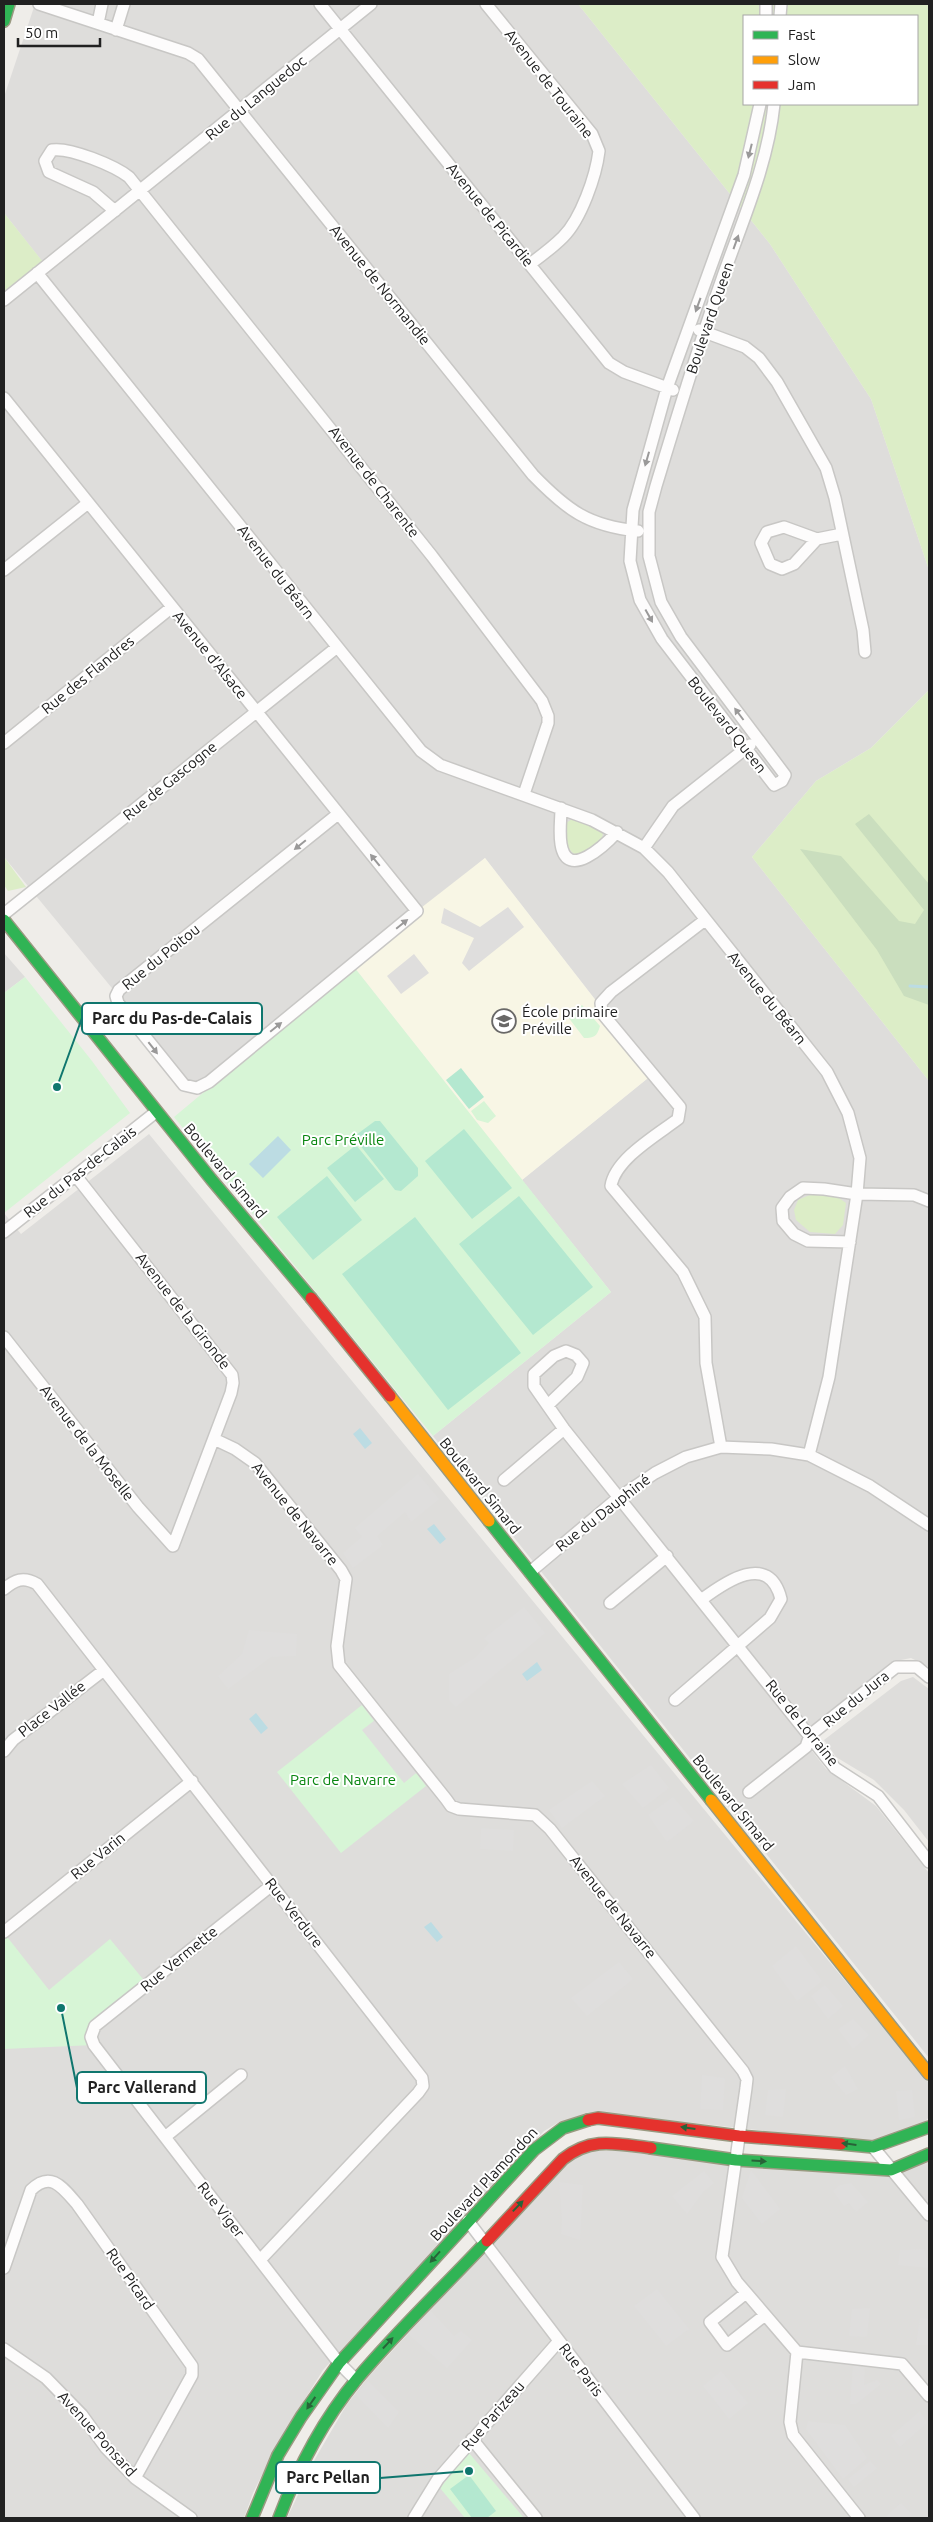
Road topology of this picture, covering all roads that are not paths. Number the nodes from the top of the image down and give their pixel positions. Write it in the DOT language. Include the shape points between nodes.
graph roads {
  1 [pos="9,4"];
  2 [pos="39,4"];
  3 [pos="102,4"];
  4 [pos="124,4"];
  5 [pos="320,4"];
  6 [pos="371,4"];
  7 [pos="486,4"];
  8 [pos="4,21"];
  9 [pos="98,23"];
  10 [pos="340,29"];
  11 [pos="116,30"];
  12 [pos="760,105"];
  13 [pos="774,105"];
  14 [pos="240,111"];
  15 [pos="139,191"];
  16 [pos="734,204"];
  17 [pos="748,208"];
  18 [pos="114,211"];
  19 [pos="530,264"];
  20 [pos="37,273"];
  21 [pos="4,300"];
  22 [pos="690,327"];
  23 [pos="704,332"];
  24 [pos="667,388"];
  25 [pos="684,394"];
  26 [pos="4,398"];
  27 [pos="88,503"];
  28 [pos="632,531"];
  29 [pos="649,533"];
  30 [pos="842,534"];
  31 [pos="817,539"];
  32 [pos="4,570"];
  33 [pos="172,607"];
  34 [pos="336,648"];
  35 [pos="864,652"];
  36 [pos="256,712"];
  37 [pos="758,739"];
  38 [pos="4,743"];
  39 [pos="744,749"];
  40 [pos="524,794"];
  41 [pos="561,808"];
  42 [pos="338,814"];
  43 [pos="618,832"];
  44 [pos="644,848"];
  45 [pos="417,911"];
  46 [pos="4,914"];
  47 [pos="4,920"];
  48 [pos="705,920"];
  49 [pos="156,1112"];
  50 [pos="76,1176"];
  51 [pos="857,1194"];
  52 [pos="929,1202"];
  53 [pos="4,1232"];
  54 [pos="850,1242"];
  55 [pos="4,1337"];
  56 [pos="548,1405"];
  57 [pos="564,1429"];
  58 [pos="214,1439"];
  59 [pos="721,1447"];
  60 [pos="809,1454"];
  61 [pos="504,1480"];
  62 [pos="618,1498"];
  63 [pos="929,1525"];
  64 [pos="173,1546"];
  65 [pos="667,1556"];
  66 [pos="530,1572"];
  67 [pos="4,1589"];
  68 [pos="701,1600"];
  69 [pos="610,1603"];
  70 [pos="738,1646"];
  71 [pos="104,1670"];
  72 [pos="929,1677"];
  73 [pos="675,1700"];
  74 [pos="810,1736"];
  75 [pos="4,1751"];
  76 [pos="192,1781"];
  77 [pos="749,1792"];
  78 [pos="929,1862"];
  79 [pos="272,1885"];
  80 [pos="4,1932"];
  81 [pos="91,2036"];
  82 [pos="929,2074"];
  83 [pos="241,2075"];
  84 [pos="929,2127"];
  85 [pos="739,2136"];
  86 [pos="165,2137"];
  87 [pos="873,2147"];
  88 [pos="929,2154"];
  89 [pos="736,2160"];
  90 [pos="892,2170"];
  91 [pos="929,2216"];
  92 [pos="468,2221"];
  93 [pos="484,2242"];
  94 [pos="260,2260"];
  95 [pos="4,2268"];
  96 [pos="746,2293"];
  97 [pos="765,2315"];
  98 [pos="559,2341"];
  99 [pos="4,2349"];
  100 [pos="797,2352"];
  101 [pos="339,2363"];
  102 [pos="356,2380"];
  103 [pos="929,2396"];
  104 [pos="472,2439"];
  105 [pos="135,2478"];
  106 [pos="191,2518"];
  107 [pos="252,2518"];
  108 [pos="278,2518"];
  109 [pos="414,2518"];
  110 [pos="536,2518"];
  111 [pos="694,2518"];
  112 [pos="859,2518"];
  1 -- 8 [label="street"];
  2 -- 9 [label="street, Avenue de Normandie"];
  3 -- 9 [label="street"];
  4 -- 11 [label="street"];
  5 -- 10 [label="street, Avenue de Picardie"];
  6 -- 10 [label="street, Rue du Languedoc"];
  7 -- 19 [label="street, Avenue de Touraine" via="592,134 599,151 587,195 570,228"];
  9 -- 11 [label="street, Avenue de Normandie"];
  10 -- 14 [label="street, Rue du Languedoc"];
  10 -- 19 [label="street, Avenue de Picardie"];
  11 -- 14 [label="street, Avenue de Normandie" via="195,56"];
  12 -- 16 [label="street, Boulevard Queen, one-way"];
  13 -- 17 [label="street, Boulevard Queen" via="768,139"];
  14 -- 15 [label="street, Rue du Languedoc"];
  14 -- 28 [label="street, Avenue de Normandie" via="533,476 560,503 589,521"];
  15 -- 18 [label="street, Rue du Languedoc"];
  15 -- 18 [label="street" via="129,177 113,167 59,149 47,155 49,172 93,192"];
  15 -- 40 [label="street, Avenue de Charente" via="432,556 542,701 548,723"];
  16 -- 17 [label="street"];
  16 -- 22 [label="street, Boulevard Queen, one-way"];
  23 -- 17 [label="street, Boulevard Queen, one-way"];
  18 -- 20 [label="street, Rue du Languedoc"];
  19 -- 24 [label="street, Avenue de Picardie" via="609,363"];
  20 -- 21 [label="street, Rue du Languedoc"];
  20 -- 34 [label="street, Avenue du Béarn"];
  22 -- 23 [label="street"];
  22 -- 24 [label="street, Boulevard Queen"];
  23 -- 25 [label="street, Boulevard Queen"];
  23 -- 30 [label="street" via="744,347 767,367 826,468"];
  24 -- 25 [label="street, Avenue de Picardie"];
  24 -- 28 [label="street, Boulevard Queen, one-way" via="633,510"];
  25 -- 29 [label="street, Boulevard Queen" via="649,512"];
  26 -- 27 [label="street, Avenue d'Alsace"];
  27 -- 32 [label="street"];
  27 -- 33 [label="street, Avenue d'Alsace"];
  28 -- 29 [label="street, Avenue de Normandie"];
  28 -- 39 [label="street, Boulevard Queen, one-way" via="630,561 640,600 662,639"];
  37 -- 29 [label="street, Boulevard Queen, one-way" via="682,637 661,602 649,556"];
  30 -- 31 [label="street"];
  30 -- 35 [label="street" via="863,630"];
  31 -- 31 [label="street" via="784,526 767,532 761,543 770,564 782,569 794,564"];
  33 -- 36 [label="street, Avenue d'Alsace"];
  33 -- 38 [label="street, Rue des Flandres"];
  34 -- 36 [label="street, Rue de Gascogne"];
  34 -- 40 [label="street, Avenue du Béarn" via="411,741 429,758 440,765"];
  36 -- 42 [label="street, Avenue d'Alsace"];
  36 -- 46 [label="street, Rue de Gascogne"];
  37 -- 39 [label="street"];
  37 -- 39 [label="street, Boulevard Queen" via="785,775 782,781 774,785"];
  39 -- 44 [label="street" via="673,806"];
  40 -- 41 [label="street, Avenue du Béarn"];
  41 -- 43 [label="street, Avenue du Béarn"];
  41 -- 43 [label="street" via="561,844 563,851 574,860 589,856"];
  45 -- 42 [label="street, Avenue d'Alsace, one-way"];
  42 -- 45 [label="street, Rue du Poitou, one-way" via="119,990 116,996 118,1003 179,1080 190,1088 208,1082"];
  43 -- 44 [label="street, Avenue du Béarn"];
  44 -- 48 [label="street, Avenue du Béarn" via="668,872"];
  47 -- 49 [label="street, Boulevard Simard"];
  48 -- 51 [label="street, Avenue du Béarn" via="827,1072 848,1113 860,1158"];
  48 -- 59 [label="street" via="601,1003 602,1012 680,1107 678,1119 624,1161 612,1176 611,1186 683,1272 704,1317 706,1364"];
  49 -- 50 [label="street, Rue du Pas-de-Calais"];
  49 -- 66 [label="street, Boulevard Simard" via="293,1275"];
  50 -- 53 [label="street, Rue du Pas-de-Calais"];
  50 -- 58 [label="street, Avenue de la Gironde" via="232,1375 231,1393"];
  51 -- 52 [label="street" via="914,1195"];
  51 -- 54 [label="street, Avenue du Béarn"];
  51 -- 54 [label="street" via="803,1188 782,1208 783,1220 794,1234 808,1241"];
  54 -- 60 [label="street, Avenue du Béarn" via="829,1377"];
  55 -- 64 [label="street, Avenue de la Moselle" via="138,1507"];
  56 -- 56 [label="street, Rue de Lorraine" via="534,1386 534,1374 554,1356 566,1351 576,1355 583,1363 577,1377"];
  56 -- 57 [label="street, Rue de Lorraine"];
  57 -- 61 [label="street"];
  57 -- 62 [label="street, Rue de Lorraine"];
  58 -- 64 [label="street, Avenue de la Gironde"];
  58 -- 85 [label="street, Avenue de Navarre" via="255,1462 341,1570 346,1579 337,1646 339,1665 451,1806 535,1815 550,1829 743,2071 747,2079"];
  59 -- 60 [label="street, Rue du Dauphiné"];
  59 -- 62 [label="street, Rue du Dauphiné" via="686,1457"];
  60 -- 63 [label="street, Rue du Dauphiné" via="870,1486"];
  62 -- 65 [label="street, Rue de Lorraine"];
  62 -- 66 [label="street, Rue du Dauphiné"];
  65 -- 68 [label="street, Rue de Lorraine"];
  65 -- 69 [label="street"];
  66 -- 82 [label="street, Boulevard Simard"];
  67 -- 71 [label="street, Rue Verdure" via="18,1579 29,1579 37,1584"];
  68 -- 70 [label="street, Rue de Lorraine"];
  68 -- 70 [label="street" via="727,1581 754,1573 767,1576 778,1585 781,1599 770,1618"];
  70 -- 73 [label="street"];
  70 -- 74 [label="street, Rue de Lorraine"];
  71 -- 75 [label="street, Place Vallée" via="13,1740"];
  71 -- 76 [label="street, Rue Verdure"];
  72 -- 74 [label="street, Rue du Jura" via="918,1667 896,1667"];
  74 -- 77 [label="street, Rue du Jura" via="806,1747"];
  74 -- 78 [label="street, Rue de Lorraine" via="836,1768 878,1796"];
  76 -- 79 [label="street, Rue Verdure"];
  76 -- 80 [label="street, Rue Varin"];
  79 -- 81 [label="street, Rue Vermette" via="95,2026"];
  79 -- 94 [label="street, Rue Verdure" via="418,2070 423,2086"];
  81 -- 86 [label="street, Rue Viger" via="94,2045"];
  83 -- 86 [label="street"];
  84 -- 87 [label="street, Boulevard Plamondon"];
  87 -- 85 [label="street, Boulevard Plamondon, one-way"];
  85 -- 89 [label="street, Avenue de Navarre"];
  85 -- 92 [label="street, Boulevard Plamondon, one-way" via="598,2118 577,2121 556,2130 534,2150"];
  86 -- 94 [label="street, Rue Viger"];
  87 -- 90 [label="street"];
  88 -- 90 [label="street"];
  89 -- 90 [label="street, one-way"];
  93 -- 89 [label="street, one-way" via="577,2148 605,2142"];
  89 -- 96 [label="street, Avenue de Navarre" via="722,2257"];
  90 -- 91 [label="street"];
  92 -- 93 [label="street, Rue Paris"];
  92 -- 101 [label="street, Boulevard Plamondon, one-way"];
  93 -- 98 [label="street, Rue Paris"];
  102 -- 93 [label="street, one-way"];
  94 -- 101 [label="street, Rue Viger"];
  95 -- 105 [label="street, Rue Picard" via="32,2190 46,2180 58,2184 77,2204 192,2366 192,2375"];
  96 -- 97 [label="street, Avenue de Navarre"];
  96 -- 97 [label="street" via="710,2322 727,2345"];
  97 -- 100 [label="street, Avenue de Navarre"];
  98 -- 104 [label="street, Rue Parizeau"];
  98 -- 111 [label="street, Rue Paris"];
  99 -- 105 [label="street, Avenue Ponsard" via="46,2378"];
  100 -- 103 [label="street" via="902,2364"];
  100 -- 112 [label="street" via="790,2422 794,2436"];
  101 -- 102 [label="street, Rue Viger"];
  101 -- 107 [label="street, Boulevard Plamondon, one-way" via="278,2455"];
  102 -- 108 [label="street" via="311,2447"];
  104 -- 109 [label="street, Rue Parizeau" via="438,2479"];
  104 -- 110 [label="street"];
  105 -- 106 [label="street, Avenue Ponsard"];
}
